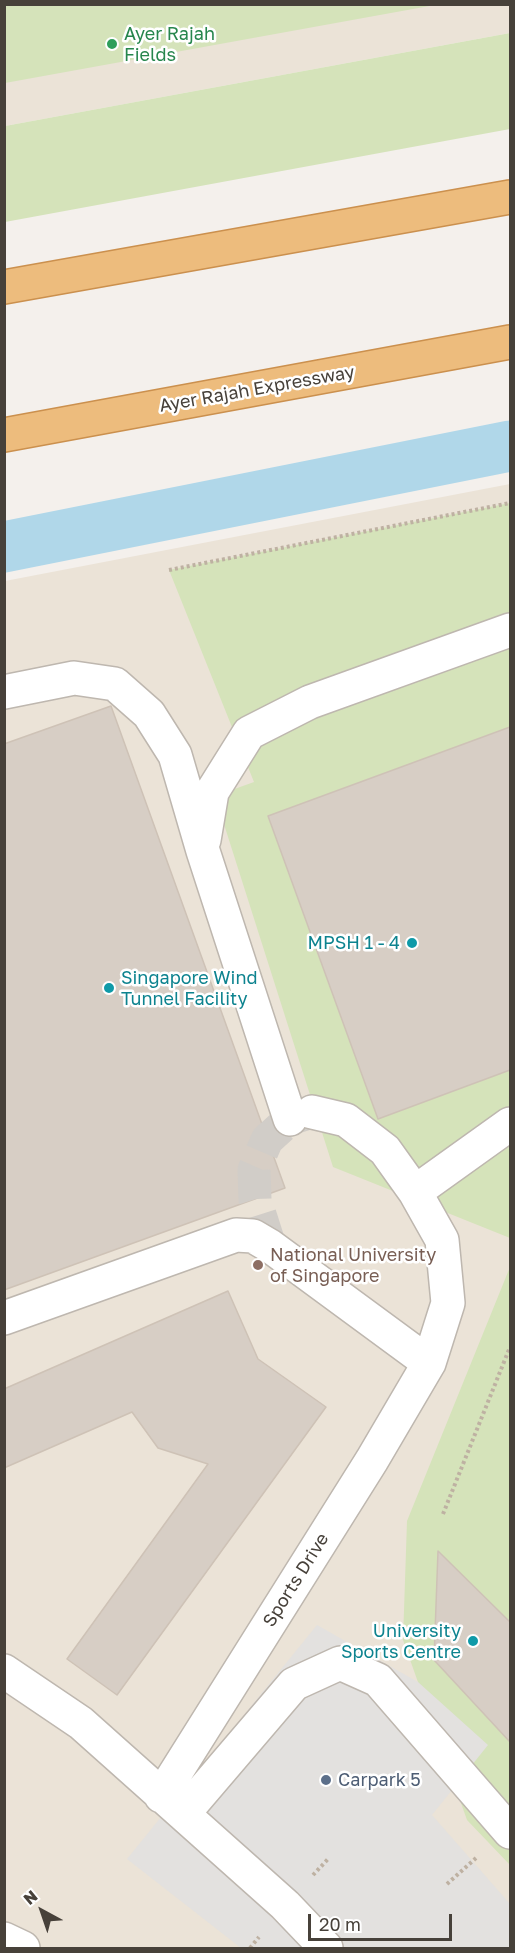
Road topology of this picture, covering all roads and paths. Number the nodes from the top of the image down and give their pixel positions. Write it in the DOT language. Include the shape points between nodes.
graph roads {
  1 [pos="510,197"];
  2 [pos="4,287"];
  3 [pos="510,342"];
  4 [pos="4,435"];
  5 [pos="510,503"];
  6 [pos="169,570"];
  7 [pos="510,630"];
  8 [pos="4,692"];
  9 [pos="203,851"];
  10 [pos="510,1124"];
  11 [pos="415,1192"];
  12 [pos="4,1318"];
  13 [pos="510,1347"];
  14 [pos="429,1363"];
  15 [pos="443,1514"];
  16 [pos="4,1671"];
  17 [pos="172,1805"];
  18 [pos="510,1832"];
  19 [pos="4,1939"];
  20 [pos="23,1948"];
  21 [pos="326,1948"];
  1 -- 2 [label="highway"];
  3 -- 4 [label="highway, Ayer Rajah Expressway"];
  5 -- 6 [label="path"];
  7 -- 9 [label="street" via="310,702 249,733 212,792"];
  8 -- 9 [label="street" via="74,678 115,684 149,714 175,755"];
  9 -- 11 [label="street, Sports Drive" via="301,1115 346,1120 385,1150"];
  10 -- 11 [label="street"];
  11 -- 14 [label="street, Sports Drive" via="442,1240 448,1303"];
  12 -- 14 [label="street" via="236,1235 253,1236"];
  13 -- 15 [label="path"];
  14 -- 17 [label="street, Sports Drive"];
  16 -- 17 [label="street" via="81,1723"];
  17 -- 18 [label="street" via="294,1684 340,1663 378,1680"];
  17 -- 21 [label="street" via="285,1905"];
  19 -- 20 [label="street"];
}
